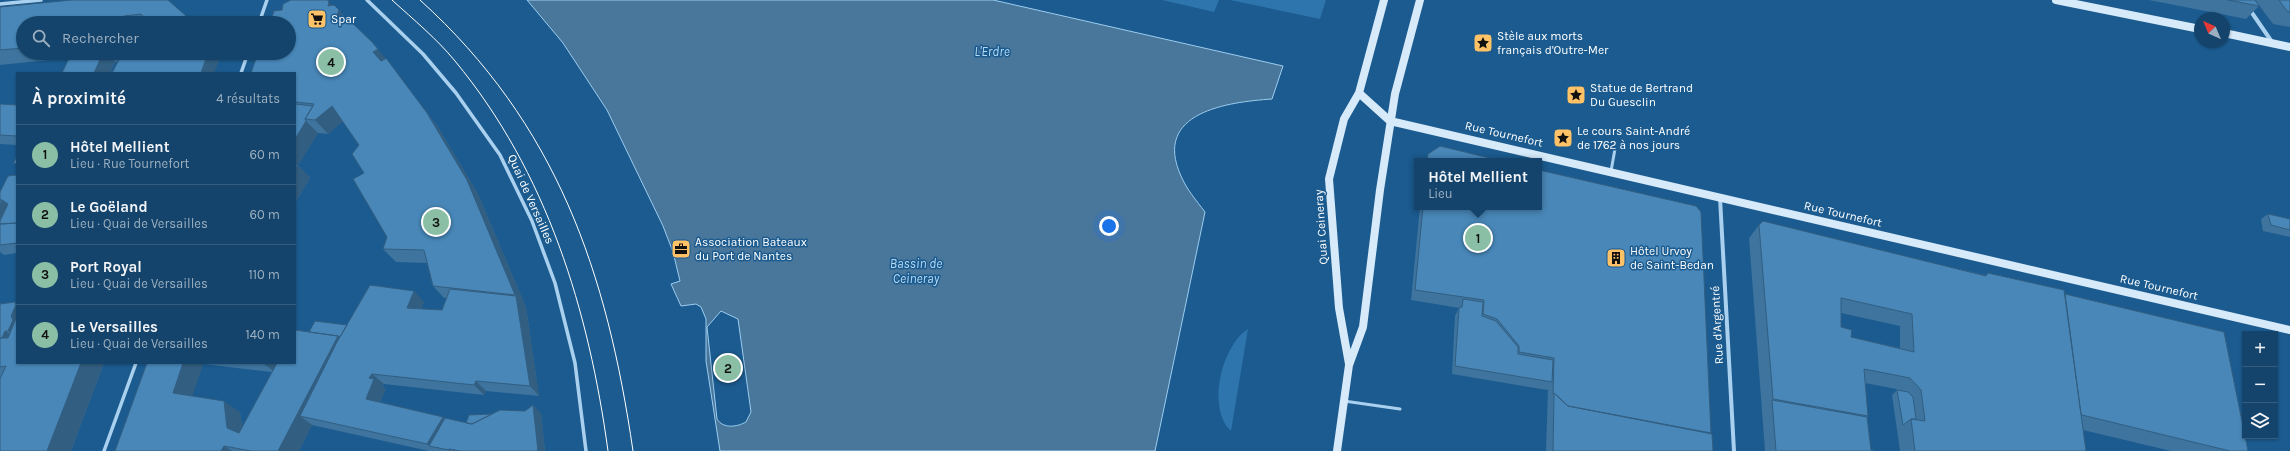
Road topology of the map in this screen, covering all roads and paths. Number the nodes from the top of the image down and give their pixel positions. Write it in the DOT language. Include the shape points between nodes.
graph roads {
  1 [pos="41,0"];
  2 [pos="267,0"];
  3 [pos="367,0"];
  4 [pos="1384,0"];
  5 [pos="1420,0"];
  6 [pos="2056,0"];
  7 [pos="0,4"];
  8 [pos="2247,6"];
  9 [pos="261,16"];
  10 [pos="2194,28"];
  11 [pos="2230,35"];
  12 [pos="2273,43"];
  13 [pos="2290,47"];
  14 [pos="246,60"];
  15 [pos="241,72"];
  16 [pos="1359,93"];
  17 [pos="1390,121"];
  18 [pos="1615,149"];
  19 [pos="1612,171"];
  20 [pos="1720,197"];
  21 [pos="2290,330"];
  22 [pos="136,364"];
  23 [pos="1349,364"];
  24 [pos="1344,401"];
  25 [pos="1400,409"];
  26 [pos="104,451"];
  27 [pos="586,451"];
  28 [pos="1338,451"];
  29 [pos="1734,451"];
  1 -- 7 [label="street"];
  2 -- 9 [label="street"];
  3 -- 27 [label="street, Quai de Versailles" via="423,54 456,93 500,155 532,221 555,283 574,363"];
  4 -- 16 [label="main road, Quai Ceineray"];
  5 -- 17 [label="main road, Quai Ceineray"];
  6 -- 10 [label="main road"];
  8 -- 12 [label="street"];
  11 -- 12 [label="main road"];
  12 -- 13 [label="main road"];
  14 -- 15 [label="street"];
  16 -- 17 [label="main road"];
  16 -- 23 [label="main road, Quai Ceineray" via="1344,119 1330,179 1339,308"];
  17 -- 19 [label="main road, Rue Tournefort"];
  17 -- 23 [label="main road, Quai Ceineray" via="1364,327"];
  18 -- 19 [label="lane"];
  19 -- 20 [label="main road, Rue Tournefort"];
  20 -- 21 [label="main road, Rue Tournefort"];
  20 -- 29 [label="street, Rue d'Argentré"];
  22 -- 26 [label="street"];
  23 -- 24 [label="main road, Quai Ceineray"];
  24 -- 25 [label="lane"];
  24 -- 28 [label="main road, Quai Ceineray"];
}
